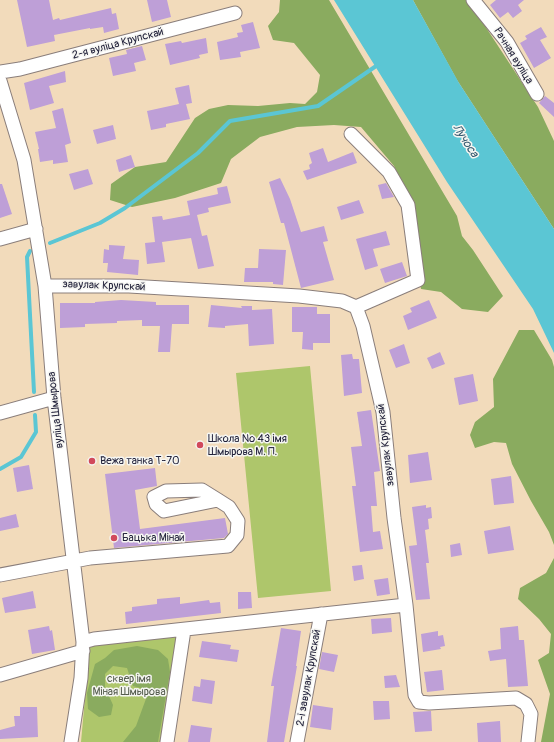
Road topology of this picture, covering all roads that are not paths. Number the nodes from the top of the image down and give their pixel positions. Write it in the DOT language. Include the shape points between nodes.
graph roads {
  1 [pos="473,0"];
  2 [pos="235,13"];
  3 [pos="0,72"];
  4 [pos="0,81"];
  5 [pos="537,94"];
  6 [pos="351,134"];
  7 [pos="36,229"];
  8 [pos="0,239"];
  9 [pos="45,286"];
  10 [pos="356,307"];
  11 [pos="54,398"];
  12 [pos="0,413"];
  13 [pos="218,500"];
  14 [pos="74,561"];
  15 [pos="0,575"];
  16 [pos="406,605"];
  17 [pos="321,614"];
  18 [pos="184,630"];
  19 [pos="83,646"];
  20 [pos="0,675"];
  21 [pos="71,742"];
  22 [pos="167,742"];
  23 [pos="297,742"];
  24 [pos="528,742"];
  1 -- 5 [label="street, Рачная вуліца" via="506,42"];
  2 -- 3 [label="street, 2-я вуліца Крупскай"];
  4 -- 7 [label="street, вуліца Шмырова" via="24,160"];
  6 -- 10 [label="street" via="389,172 408,205 418,280"];
  7 -- 8 [label="street"];
  7 -- 9 [label="street, вуліца Шмырова"];
  9 -- 10 [label="street, завулак Крупскай" via="129,286 299,296 342,301"];
  9 -- 11 [label="street, вуліца Шмырова"];
  10 -- 16 [label="street, завулак Крупскай" via="363,326 383,412"];
  11 -- 12 [label="street"];
  11 -- 14 [label="street, вуліца Шмырова"];
  13 -- 14 [label="street" via="229,506 238,521 237,535 228,546"];
  14 -- 15 [label="street"];
  14 -- 19 [label="street, вуліца Шмырова"];
  16 -- 17 [label="street"];
  16 -- 24 [label="street, завулак Крупскай" via="415,695 419,702 429,704 516,698 526,704 531,714"];
  17 -- 18 [label="street"];
  17 -- 23 [label="street, 2-і завулак Крупскай"];
  18 -- 19 [label="street" via="94,639"];
  18 -- 22 [label="street"];
  19 -- 20 [label="street"];
  19 -- 21 [label="street, вуліца Шмырова"];
}
